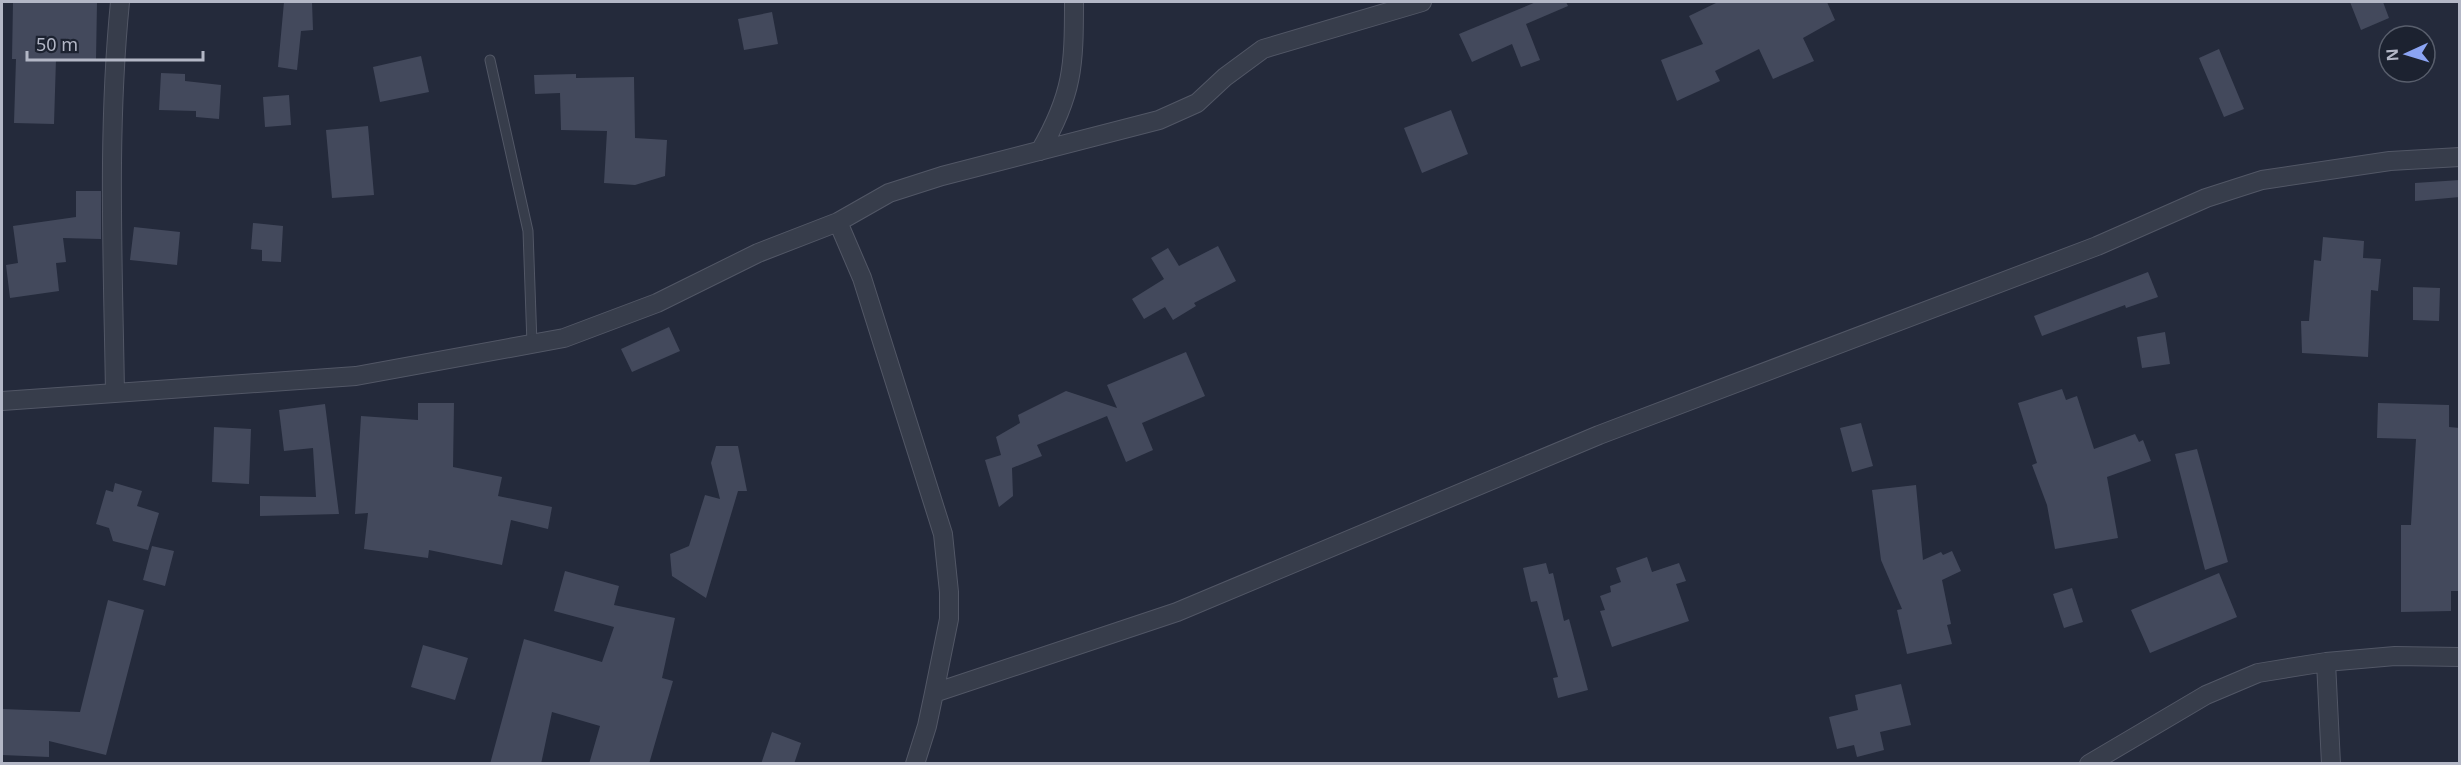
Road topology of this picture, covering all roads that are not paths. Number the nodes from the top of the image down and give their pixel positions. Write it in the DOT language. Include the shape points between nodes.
graph roads {
  1 [pos="120,2"];
  2 [pos="1074,2"];
  3 [pos="1422,2"];
  4 [pos="490,60"];
  5 [pos="1040,151"];
  6 [pos="2460,157"];
  7 [pos="838,222"];
  8 [pos="532,344"];
  9 [pos="115,393"];
  10 [pos="2,401"];
  11 [pos="2460,657"];
  12 [pos="2326,662"];
  13 [pos="934,693"];
  14 [pos="915,764"];
  15 [pos="2089,764"];
  16 [pos="2331,764"];
  1 -- 9 [label="street" via="113,67"];
  2 -- 5 [label="street" via="1074,47 1068,88"];
  3 -- 5 [label="street" via="1263,49 1197,103 1160,120"];
  4 -- 8 [label="lane" via="528,231"];
  5 -- 7 [label="street" via="921,181 889,193"];
  6 -- 13 [label="street" via="2390,161 2262,180 2206,198 2097,246 1599,435 1177,612"];
  7 -- 8 [label="street" via="758,253 657,303 564,338"];
  7 -- 13 [label="street" via="862,278 944,534 949,619"];
  8 -- 9 [label="street" via="356,376"];
  9 -- 10 [label="street"];
  11 -- 12 [label="street" via="2396,656"];
  12 -- 15 [label="street" via="2258,673 2206,695"];
  12 -- 16 [label="street"];
  13 -- 14 [label="street"];
}
